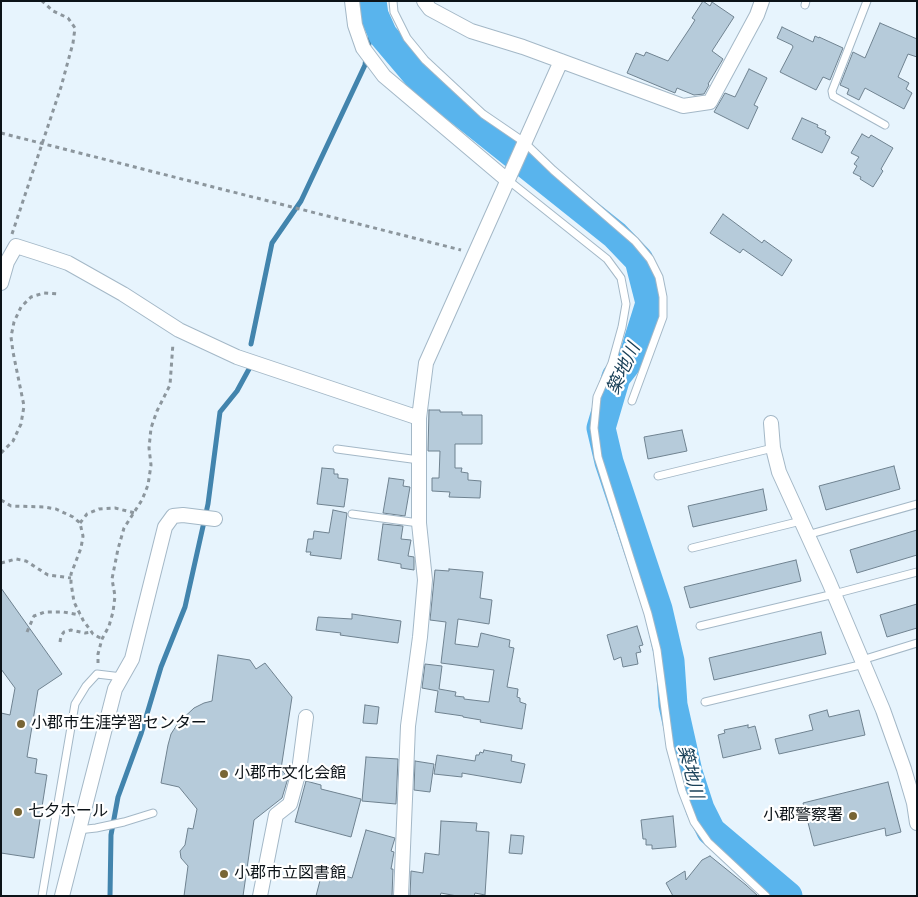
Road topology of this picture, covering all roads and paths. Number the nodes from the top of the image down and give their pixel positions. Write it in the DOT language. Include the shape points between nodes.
graph roads {
  1 [pos="42,1"];
  2 [pos="352,1"];
  3 [pos="393,1"];
  4 [pos="424,1"];
  5 [pos="762,1"];
  6 [pos="867,1"];
  7 [pos="561,61"];
  8 [pos="885,125"];
  9 [pos="1,133"];
  10 [pos="43,143"];
  11 [pos="524,144"];
  12 [pos="508,178"];
  13 [pos="16,246"];
  14 [pos="474,253"];
  15 [pos="1,283"];
  16 [pos="58,294"];
  17 [pos="179,330"];
  18 [pos="632,400"];
  19 [pos="419,418"];
  20 [pos="772,422"];
  21 [pos="773,448"];
  22 [pos="337,449"];
  23 [pos="1,453"];
  24 [pos="418,460"];
  25 [pos="658,476"];
  26 [pos="1,500"];
  27 [pos="917,504"];
  28 [pos="135,513"];
  29 [pos="352,514"];
  30 [pos="215,519"];
  31 [pos="801,522"];
  32 [pos="80,523"];
  33 [pos="419,523"];
  34 [pos="807,535"];
  35 [pos="692,548"];
  36 [pos="1,562"];
  37 [pos="917,572"];
  38 [pos="71,578"];
  39 [pos="834,594"];
  40 [pos="81,616"];
  41 [pos="700,626"];
  42 [pos="27,632"];
  43 [pos="91,632"];
  44 [pos="102,639"];
  45 [pos="60,642"];
  46 [pos="917,642"];
  47 [pos="863,662"];
  48 [pos="97,674"];
  49 [pos="122,677"];
  50 [pos="705,702"];
  51 [pos="306,717"];
  52 [pos="153,813"];
  53 [pos="917,823"];
  54 [pos="78,830"];
  55 [pos="42,896"];
  56 [pos="62,896"];
  57 [pos="260,896"];
  58 [pos="401,896"];
  59 [pos="766,896"];
  1 -- 10 [label="path" via="68,18 75,28"];
  2 -- 12 [label="street" via="355,25 363,48 384,76"];
  3 -- 11 [label="lane" via="394,12 407,38 425,60 483,114"];
  4 -- 7 [label="street" via="430,9 471,31"];
  5 -- 7 [label="street" via="710,102 683,106"];
  6 -- 8 [label="lane" via="832,91 833,96"];
  7 -- 11 [label="street"];
  9 -- 10 [label="path"];
  10 -- 13 [label="path" via="12,234"];
  10 -- 14 [label="path"];
  11 -- 12 [label="street"];
  11 -- 18 [label="lane" via="635,240 659,277 663,316"];
  12 -- 14 [label="street"];
  12 -- 59 [label="lane" via="607,259 621,278 626,304 622,327 612,363 597,397 594,428 598,457 648,614 657,650 670,747 682,791 694,822 708,842"];
  13 -- 15 [label="street"];
  13 -- 17 [label="street" via="68,263"];
  14 -- 19 [label="street" via="426,363"];
  16 -- 23 [label="path" via="44,292 31,297 21,307 14,322 11,337 24,406 21,424 13,441"];
  17 -- 19 [label="street" via="237,357"];
  17 -- 28 [label="path" via="174,338 170,385 151,428 148,485"];
  19 -- 24 [label="street"];
  20 -- 21 [label="street"];
  21 -- 25 [label="lane"];
  21 -- 31 [label="street" via="779,472"];
  22 -- 24 [label="lane"];
  24 -- 33 [label="street"];
  26 -- 32 [label="path" via="11,506 56,509"];
  27 -- 34 [label="lane"];
  28 -- 32 [label="path" via="115,508 99,509 87,514"];
  28 -- 44 [label="path" via="124,528 118,548 112,579 113,612"];
  29 -- 33 [label="lane"];
  30 -- 49 [label="street" via="173,516 165,527 132,660"];
  31 -- 34 [label="street"];
  31 -- 35 [label="lane"];
  32 -- 38 [label="path" via="83,536"];
  33 -- 58 [label="street" via="425,580 408,726"];
  34 -- 39 [label="street"];
  36 -- 38 [label="path" via="26,561 48,575"];
  37 -- 39 [label="lane"];
  38 -- 40 [label="path" via="74,602"];
  39 -- 41 [label="lane"];
  39 -- 47 [label="street"];
  40 -- 42 [label="path" via="63,612 40,614 34,616"];
  40 -- 43 [label="path"];
  43 -- 44 [label="path"];
  43 -- 45 [label="path" via="64,632"];
  44 -- 48 [label="path"];
  46 -- 47 [label="lane"];
  47 -- 50 [label="lane"];
  47 -- 53 [label="street" via="904,769"];
  48 -- 49 [label="lane"];
  48 -- 55 [label="lane" via="75,704"];
  49 -- 54 [label="street" via="115,689"];
  51 -- 57 [label="street" via="297,779 290,804 276,815"];
  52 -- 54 [label="lane"];
  54 -- 56 [label="street"];
}
